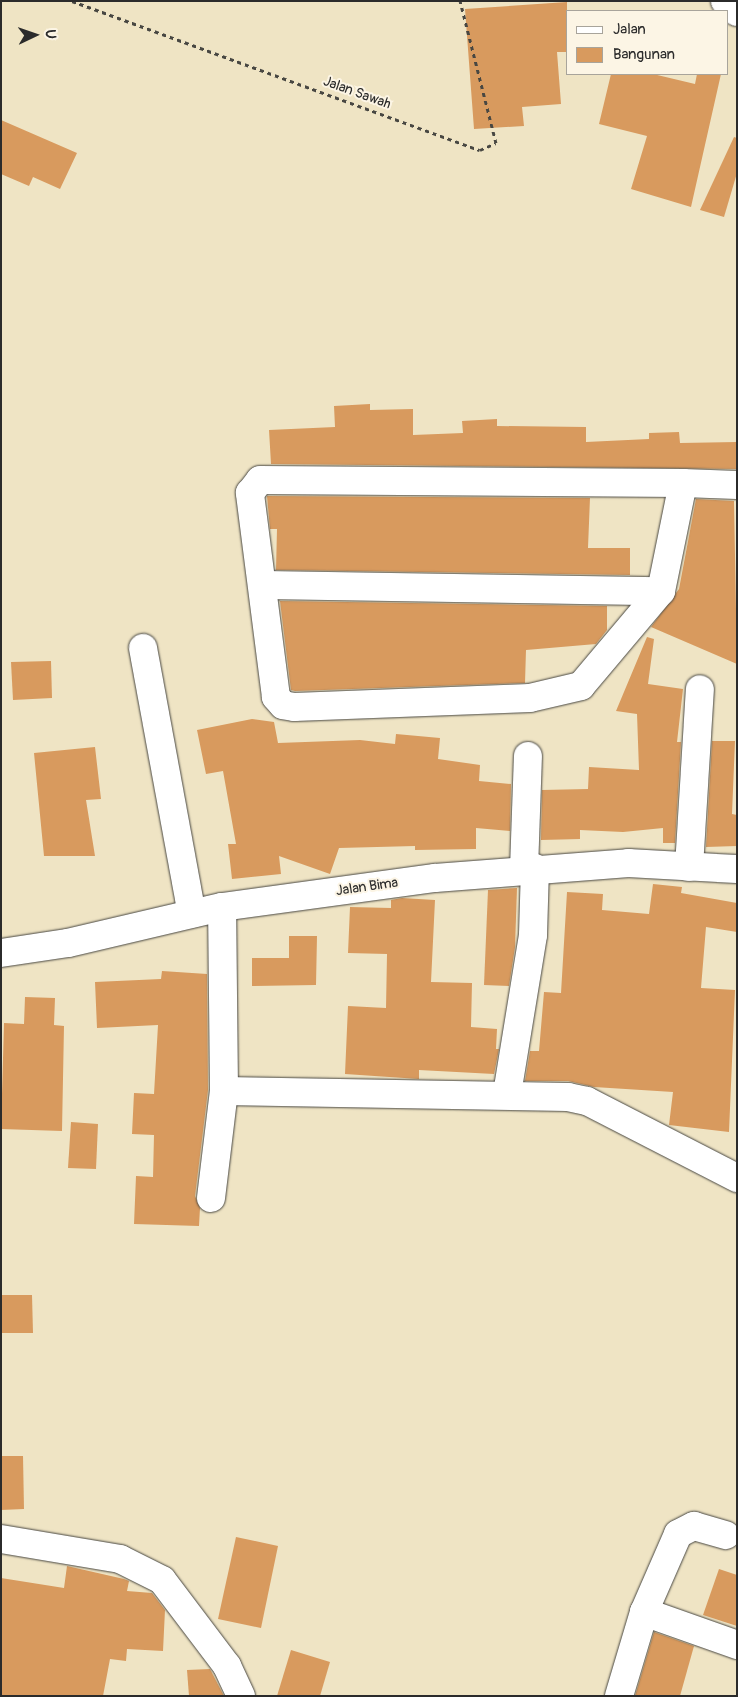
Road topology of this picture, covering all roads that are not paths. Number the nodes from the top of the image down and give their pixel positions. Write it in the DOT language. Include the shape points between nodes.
graph roads {
  1 [pos="725,1"];
  2 [pos="737,12"];
  3 [pos="683,483"];
  4 [pos="737,485"];
  5 [pos="263,585"];
  6 [pos="662,591"];
  7 [pos="142,648"];
  8 [pos="700,689"];
  9 [pos="528,756"];
  10 [pos="736,862"];
  11 [pos="689,867"];
  12 [pos="530,869"];
  13 [pos="222,907"];
  14 [pos="192,914"];
  15 [pos="1,953"];
  16 [pos="224,1091"];
  17 [pos="507,1094"];
  18 [pos="737,1178"];
  19 [pos="211,1198"];
  20 [pos="726,1535"];
  21 [pos="1,1539"];
  22 [pos="644,1612"];
  23 [pos="737,1645"];
  24 [pos="241,1696"];
  25 [pos="619,1696"];
  1 -- 2 [label="street"];
  3 -- 4 [label="street"];
  3 -- 5 [label="street" via="260,480 250,493"];
  3 -- 6 [label="street"];
  5 -- 6 [label="street"];
  5 -- 6 [label="street" via="276,697 283,704 294,707 530,698 581,686"];
  7 -- 14 [label="street"];
  8 -- 11 [label="street"];
  9 -- 12 [label="street"];
  10 -- 11 [label="street, Jalan Bima"];
  11 -- 12 [label="street, Jalan Bima" via="628,864"];
  12 -- 13 [label="street, Jalan Bima" via="435,878"];
  12 -- 17 [label="street" via="533,935"];
  13 -- 14 [label="street, Jalan Bima"];
  13 -- 16 [label="street"];
  14 -- 15 [label="street, Jalan Bima" via="68,943"];
  16 -- 17 [label="street"];
  16 -- 19 [label="street"];
  17 -- 18 [label="street" via="551,1094 587,1101"];
  20 -- 22 [label="street" via="694,1526 678,1534"];
  21 -- 24 [label="street" via="120,1559 162,1580 227,1666"];
  22 -- 23 [label="street"];
  22 -- 25 [label="street"];
}
